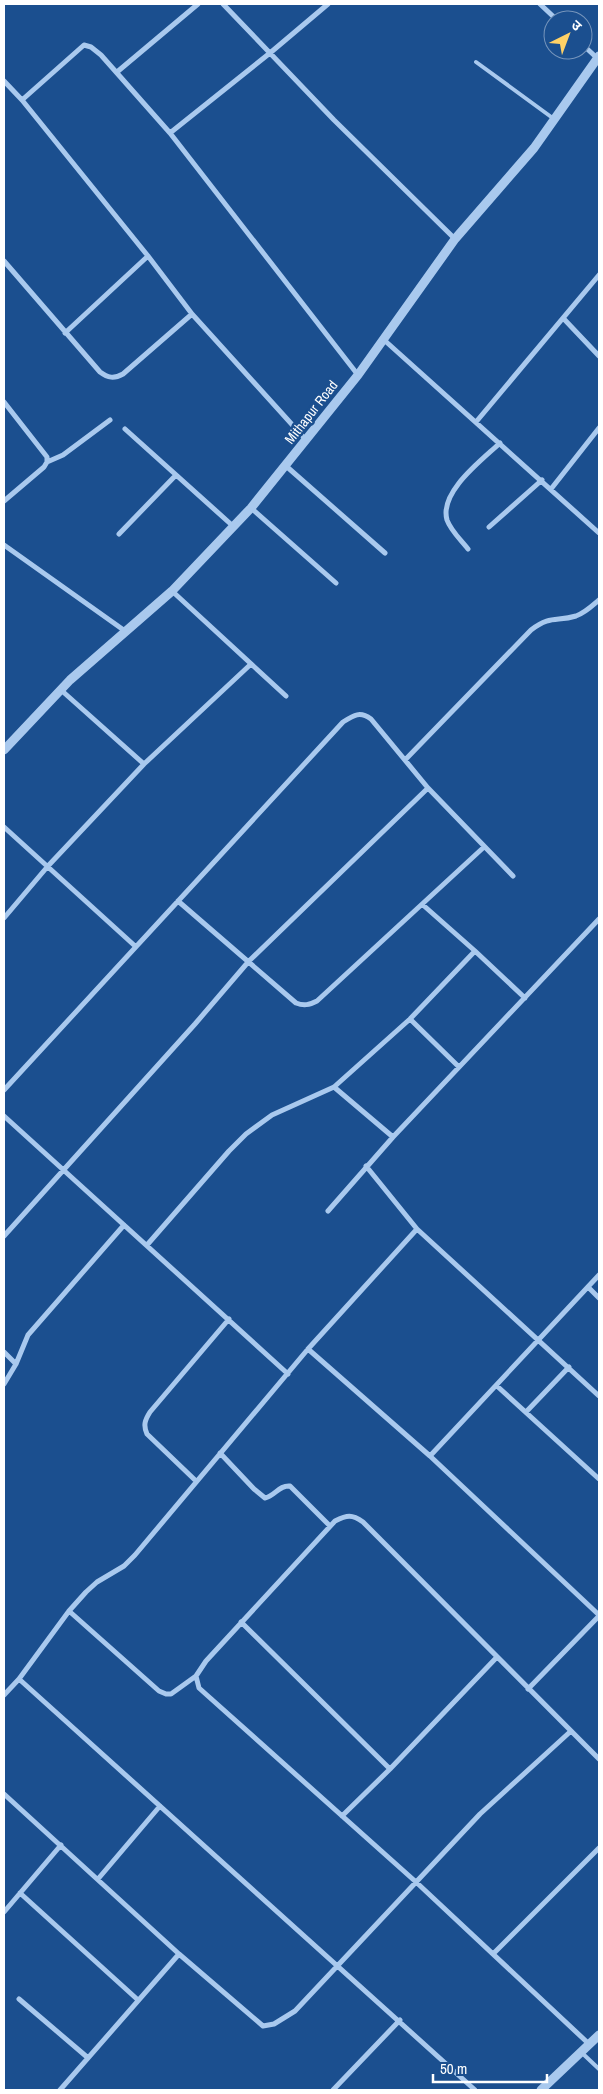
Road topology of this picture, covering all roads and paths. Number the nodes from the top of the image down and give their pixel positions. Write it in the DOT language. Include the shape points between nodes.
graph roads {
  1 [pos="198,4"];
  2 [pos="223,4"];
  3 [pos="328,4"];
  4 [pos="270,53"];
  5 [pos="598,57"];
  6 [pos="476,62"];
  7 [pos="117,72"];
  8 [pos="4,81"];
  9 [pos="22,100"];
  10 [pos="554,119"];
  11 [pos="170,133"];
  12 [pos="455,239"];
  13 [pos="148,256"];
  14 [pos="4,261"];
  15 [pos="599,275"];
  16 [pos="192,314"];
  17 [pos="563,318"];
  18 [pos="65,333"];
  19 [pos="383,338"];
  20 [pos="599,356"];
  21 [pos="358,375"];
  22 [pos="4,402"];
  23 [pos="110,420"];
  24 [pos="476,422"];
  25 [pos="599,428"];
  26 [pos="125,429"];
  27 [pos="307,440"];
  28 [pos="500,443"];
  29 [pos="47,462"];
  30 [pos="286,466"];
  31 [pos="176,475"];
  32 [pos="542,480"];
  33 [pos="551,489"];
  34 [pos="4,501"];
  35 [pos="251,508"];
  36 [pos="234,527"];
  37 [pos="489,527"];
  38 [pos="599,532"];
  39 [pos="118,534"];
  40 [pos="4,545"];
  41 [pos="468,549"];
  42 [pos="385,553"];
  43 [pos="336,583"];
  44 [pos="172,591"];
  45 [pos="599,600"];
  46 [pos="125,631"];
  47 [pos="252,664"];
  48 [pos="61,690"];
  49 [pos="286,696"];
  50 [pos="4,750"];
  51 [pos="405,760"];
  52 [pos="144,764"];
  53 [pos="428,788"];
  54 [pos="4,827"];
  55 [pos="484,847"];
  56 [pos="48,866"];
  57 [pos="513,876"];
  58 [pos="178,901"];
  59 [pos="423,905"];
  60 [pos="4,918"];
  61 [pos="599,919"];
  62 [pos="135,946"];
  63 [pos="476,951"];
  64 [pos="249,961"];
  65 [pos="525,998"];
  66 [pos="410,1019"];
  67 [pos="458,1067"];
  68 [pos="334,1087"];
  69 [pos="4,1090"];
  70 [pos="4,1116"];
  71 [pos="393,1137"];
  72 [pos="366,1166"];
  73 [pos="63,1169"];
  74 [pos="328,1211"];
  75 [pos="124,1225"];
  76 [pos="417,1228"];
  77 [pos="4,1236"];
  78 [pos="147,1245"];
  79 [pos="599,1275"];
  80 [pos="588,1287"];
  81 [pos="599,1298"];
  82 [pos="229,1319"];
  83 [pos="539,1340"];
  84 [pos="308,1348"];
  85 [pos="4,1352"];
  86 [pos="16,1364"];
  87 [pos="569,1367"];
  88 [pos="288,1374"];
  89 [pos="4,1384"];
  90 [pos="497,1386"];
  91 [pos="599,1396"];
  92 [pos="526,1412"];
  93 [pos="220,1453"];
  94 [pos="430,1456"];
  95 [pos="599,1479"];
  96 [pos="196,1482"];
  97 [pos="330,1526"];
  98 [pos="68,1611"];
  99 [pos="599,1615"];
  100 [pos="242,1622"];
  101 [pos="497,1657"];
  102 [pos="196,1676"];
  103 [pos="19,1679"];
  104 [pos="528,1689"];
  105 [pos="5,1692"];
  106 [pos="571,1731"];
  107 [pos="599,1759"];
  108 [pos="390,1769"];
  109 [pos="4,1794"];
  110 [pos="160,1806"];
  111 [pos="342,1816"];
  112 [pos="61,1846"];
  113 [pos="599,1848"];
  114 [pos="98,1879"];
  115 [pos="416,1882"];
  116 [pos="20,1893"];
  117 [pos="4,1912"];
  118 [pos="494,1953"];
  119 [pos="179,1954"];
  120 [pos="337,1965"];
  121 [pos="20,1999"];
  122 [pos="138,2000"];
  123 [pos="400,2020"];
  124 [pos="599,2035"];
  125 [pos="589,2044"];
  126 [pos="581,2052"];
  127 [pos="87,2057"];
  128 [pos="599,2069"];
  129 [pos="60,2090"];
  130 [pos="333,2090"];
  131 [pos="475,2090"];
  132 [pos="541,2090"];
  1 -- 7 [label="street"];
  2 -- 4 [label="street"];
  3 -- 4 [label="street"];
  4 -- 11 [label="street"];
  4 -- 12 [label="street"];
  5 -- 10 [label="street, Mithapur Road"];
  6 -- 10 [label="lane"];
  7 -- 9 [label="street" via="92,47 84,45"];
  7 -- 11 [label="street"];
  8 -- 9 [label="street"];
  9 -- 13 [label="street"];
  10 -- 12 [label="street, Mithapur Road" via="534,148"];
  11 -- 21 [label="street"];
  12 -- 19 [label="street, Mithapur Road"];
  13 -- 16 [label="street"];
  13 -- 18 [label="street"];
  14 -- 18 [label="street"];
  15 -- 17 [label="street"];
  16 -- 18 [label="street" via="117,378 100,372"];
  16 -- 27 [label="street"];
  17 -- 20 [label="street"];
  17 -- 24 [label="street"];
  19 -- 21 [label="street, Mithapur Road"];
  19 -- 24 [label="street"];
  21 -- 27 [label="street, Mithapur Road"];
  22 -- 29 [label="street" via="44,452"];
  23 -- 29 [label="street"];
  24 -- 28 [label="street"];
  25 -- 33 [label="street"];
  26 -- 31 [label="street"];
  27 -- 30 [label="street, Mithapur Road"];
  28 -- 32 [label="street"];
  28 -- 41 [label="street" via="458,483 447,508 448,523"];
  29 -- 34 [label="street"];
  30 -- 35 [label="street, Mithapur Road"];
  30 -- 42 [label="street"];
  31 -- 36 [label="street"];
  31 -- 39 [label="street"];
  32 -- 33 [label="street"];
  32 -- 37 [label="street"];
  33 -- 38 [label="street"];
  35 -- 36 [label="street, Mithapur Road"];
  35 -- 43 [label="street"];
  36 -- 44 [label="street, Mithapur Road"];
  40 -- 46 [label="street"];
  44 -- 46 [label="street, Mithapur Road"];
  44 -- 47 [label="street"];
  45 -- 51 [label="street" via="576,616 543,621 530,630"];
  46 -- 48 [label="street, Mithapur Road"];
  47 -- 49 [label="street"];
  47 -- 52 [label="street"];
  48 -- 50 [label="street, Mithapur Road"];
  48 -- 52 [label="street"];
  51 -- 53 [label="street"];
  51 -- 58 [label="street" via="372,719 365,714 352,716"];
  52 -- 56 [label="street"];
  53 -- 55 [label="street"];
  53 -- 64 [label="street"];
  54 -- 56 [label="street"];
  55 -- 57 [label="street"];
  55 -- 59 [label="street"];
  56 -- 60 [label="street"];
  56 -- 62 [label="street"];
  58 -- 62 [label="street"];
  58 -- 64 [label="street"];
  59 -- 63 [label="street"];
  59 -- 64 [label="street" via="311,1004 296,1003"];
  61 -- 65 [label="street"];
  62 -- 69 [label="street"];
  63 -- 65 [label="street"];
  63 -- 66 [label="street"];
  64 -- 73 [label="street"];
  65 -- 67 [label="street"];
  66 -- 67 [label="street"];
  66 -- 68 [label="street"];
  67 -- 71 [label="street"];
  68 -- 71 [label="street"];
  68 -- 78 [label="street" via="272,1115 246,1134"];
  70 -- 73 [label="street"];
  71 -- 72 [label="street"];
  72 -- 74 [label="street"];
  72 -- 76 [label="street"];
  73 -- 75 [label="street"];
  73 -- 77 [label="street"];
  75 -- 78 [label="street"];
  75 -- 86 [label="street" via="40,1319 24,1343"];
  76 -- 83 [label="street"];
  76 -- 84 [label="street"];
  78 -- 82 [label="street"];
  79 -- 80 [label="street"];
  80 -- 81 [label="street"];
  80 -- 83 [label="street"];
  82 -- 88 [label="street"];
  82 -- 96 [label="street" via="144,1421 147,1434"];
  83 -- 87 [label="street"];
  83 -- 90 [label="street"];
  84 -- 88 [label="street"];
  84 -- 94 [label="street"];
  85 -- 86 [label="street"];
  86 -- 89 [label="street"];
  87 -- 91 [label="street"];
  87 -- 92 [label="street"];
  88 -- 93 [label="street"];
  90 -- 92 [label="street"];
  90 -- 94 [label="street"];
  92 -- 95 [label="street"];
  93 -- 96 [label="street"];
  93 -- 97 [label="street" via="265,1498 290,1486"];
  94 -- 99 [label="street"];
  96 -- 98 [label="street" via="135,1555 124,1566 97,1582"];
  97 -- 100 [label="street"];
  97 -- 101 [label="street" via="346,1515 363,1522"];
  98 -- 102 [label="street" via="159,1692 171,1694"];
  98 -- 103 [label="street"];
  99 -- 104 [label="street"];
  100 -- 102 [label="street"];
  100 -- 108 [label="street"];
  101 -- 104 [label="street"];
  101 -- 108 [label="street"];
  102 -- 111 [label="street" via="200,1688"];
  103 -- 105 [label="street"];
  103 -- 110 [label="street"];
  104 -- 106 [label="street"];
  106 -- 107 [label="street"];
  106 -- 115 [label="street" via="480,1814"];
  108 -- 111 [label="street"];
  109 -- 112 [label="street"];
  110 -- 114 [label="street"];
  110 -- 120 [label="street"];
  111 -- 115 [label="street"];
  112 -- 114 [label="street"];
  112 -- 116 [label="street"];
  113 -- 118 [label="street"];
  114 -- 119 [label="street"];
  115 -- 118 [label="street"];
  115 -- 120 [label="street"];
  116 -- 117 [label="street"];
  116 -- 122 [label="street"];
  118 -- 125 [label="street"];
  119 -- 120 [label="street" via="263,2026 274,2024 295,2011"];
  119 -- 122 [label="street"];
  120 -- 123 [label="street"];
  121 -- 127 [label="street"];
  122 -- 127 [label="street"];
  123 -- 130 [label="street"];
  123 -- 131 [label="street"];
  124 -- 125 [label="street"];
  125 -- 126 [label="street"];
  126 -- 128 [label="lane"];
  126 -- 132 [label="street"];
  127 -- 129 [label="street"];
}
